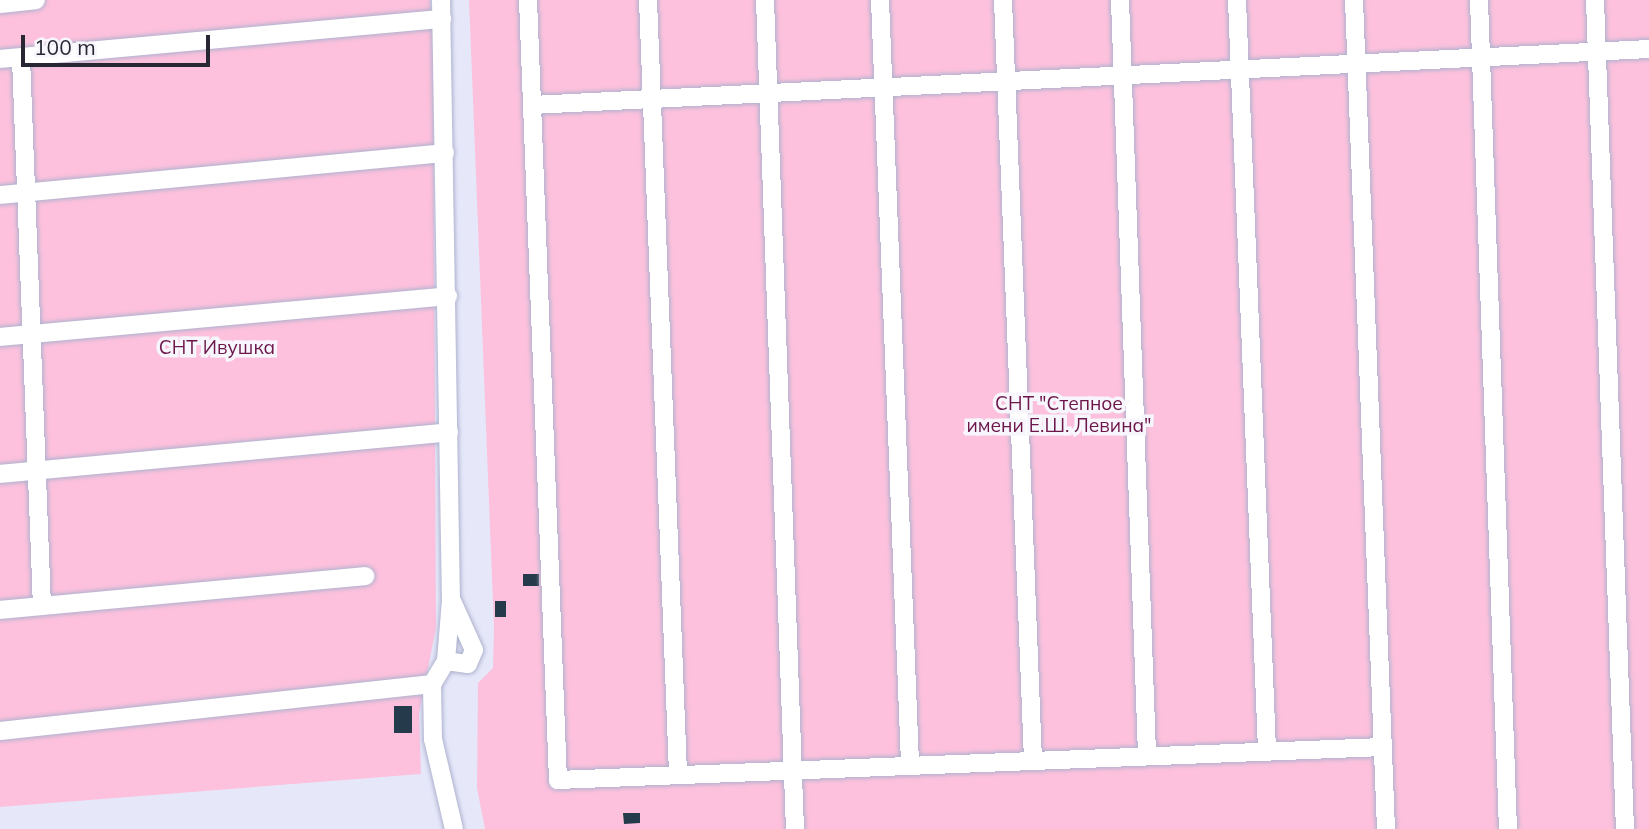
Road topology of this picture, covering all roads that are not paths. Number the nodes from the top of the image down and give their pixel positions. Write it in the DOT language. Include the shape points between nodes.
graph roads {
  1 [pos="36,0"];
  2 [pos="441,0"];
  3 [pos="528,0"];
  4 [pos="649,0"];
  5 [pos="765,0"];
  6 [pos="880,0"];
  7 [pos="1003,0"];
  8 [pos="1120,0"];
  9 [pos="1237,0"];
  10 [pos="1354,0"];
  11 [pos="1479,0"];
  12 [pos="1595,0"];
  13 [pos="4,2"];
  14 [pos="442,19"];
  15 [pos="1649,49"];
  16 [pos="1597,51"];
  17 [pos="1481,57"];
  18 [pos="21,58"];
  19 [pos="0,59"];
  20 [pos="1356,63"];
  21 [pos="1240,69"];
  22 [pos="1122,75"];
  23 [pos="1006,81"];
  24 [pos="884,87"];
  25 [pos="768,93"];
  26 [pos="652,99"];
  27 [pos="532,105"];
  28 [pos="445,153"];
  29 [pos="26,192"];
  30 [pos="0,195"];
  31 [pos="448,296"];
  32 [pos="31,334"];
  33 [pos="0,337"];
  34 [pos="449,432"];
  35 [pos="36,470"];
  36 [pos="0,474"];
  37 [pos="365,576"];
  38 [pos="452,600"];
  39 [pos="42,606"];
  40 [pos="0,610"];
  41 [pos="446,661"];
  42 [pos="432,684"];
  43 [pos="0,732"];
  44 [pos="1383,747"];
  45 [pos="1267,751"];
  46 [pos="1147,756"];
  47 [pos="1032,760"];
  48 [pos="910,765"];
  49 [pos="792,770"];
  50 [pos="678,774"];
  51 [pos="454,829"];
  52 [pos="795,829"];
  53 [pos="1386,829"];
  54 [pos="1508,829"];
  55 [pos="1625,829"];
  1 -- 13 [label="street"];
  2 -- 14 [label="street"];
  3 -- 27 [label="street"];
  4 -- 26 [label="street"];
  5 -- 25 [label="street"];
  6 -- 24 [label="street"];
  7 -- 23 [label="street"];
  8 -- 22 [label="street"];
  9 -- 21 [label="street"];
  10 -- 20 [label="street"];
  11 -- 17 [label="street"];
  12 -- 16 [label="street"];
  14 -- 18 [label="street"];
  14 -- 28 [label="street"];
  15 -- 16 [label="street"];
  16 -- 17 [label="street"];
  16 -- 55 [label="street"];
  17 -- 20 [label="street"];
  17 -- 54 [label="street"];
  18 -- 19 [label="street"];
  18 -- 29 [label="street"];
  20 -- 21 [label="street"];
  20 -- 44 [label="street"];
  21 -- 22 [label="street"];
  21 -- 45 [label="street"];
  22 -- 23 [label="street"];
  22 -- 46 [label="street"];
  23 -- 24 [label="street"];
  23 -- 47 [label="street"];
  24 -- 25 [label="street"];
  24 -- 48 [label="street"];
  25 -- 26 [label="street"];
  25 -- 49 [label="street"];
  26 -- 27 [label="street"];
  26 -- 50 [label="street"];
  27 -- 50 [label="street" via="558,780"];
  28 -- 29 [label="street"];
  28 -- 31 [label="street"];
  29 -- 30 [label="street"];
  29 -- 32 [label="street"];
  31 -- 32 [label="street"];
  31 -- 34 [label="street"];
  32 -- 33 [label="street"];
  32 -- 35 [label="street"];
  34 -- 35 [label="street"];
  34 -- 38 [label="street"];
  35 -- 36 [label="street"];
  35 -- 39 [label="street"];
  37 -- 39 [label="street"];
  38 -- 41 [label="street"];
  38 -- 41 [label="street" via="474,650 468,664"];
  39 -- 40 [label="street"];
  41 -- 42 [label="street"];
  42 -- 43 [label="street"];
  42 -- 51 [label="street" via="433,739"];
  44 -- 45 [label="street"];
  44 -- 53 [label="street"];
  45 -- 46 [label="street"];
  46 -- 47 [label="street"];
  47 -- 48 [label="street"];
  48 -- 49 [label="street"];
  49 -- 50 [label="street"];
  49 -- 52 [label="street"];
}
